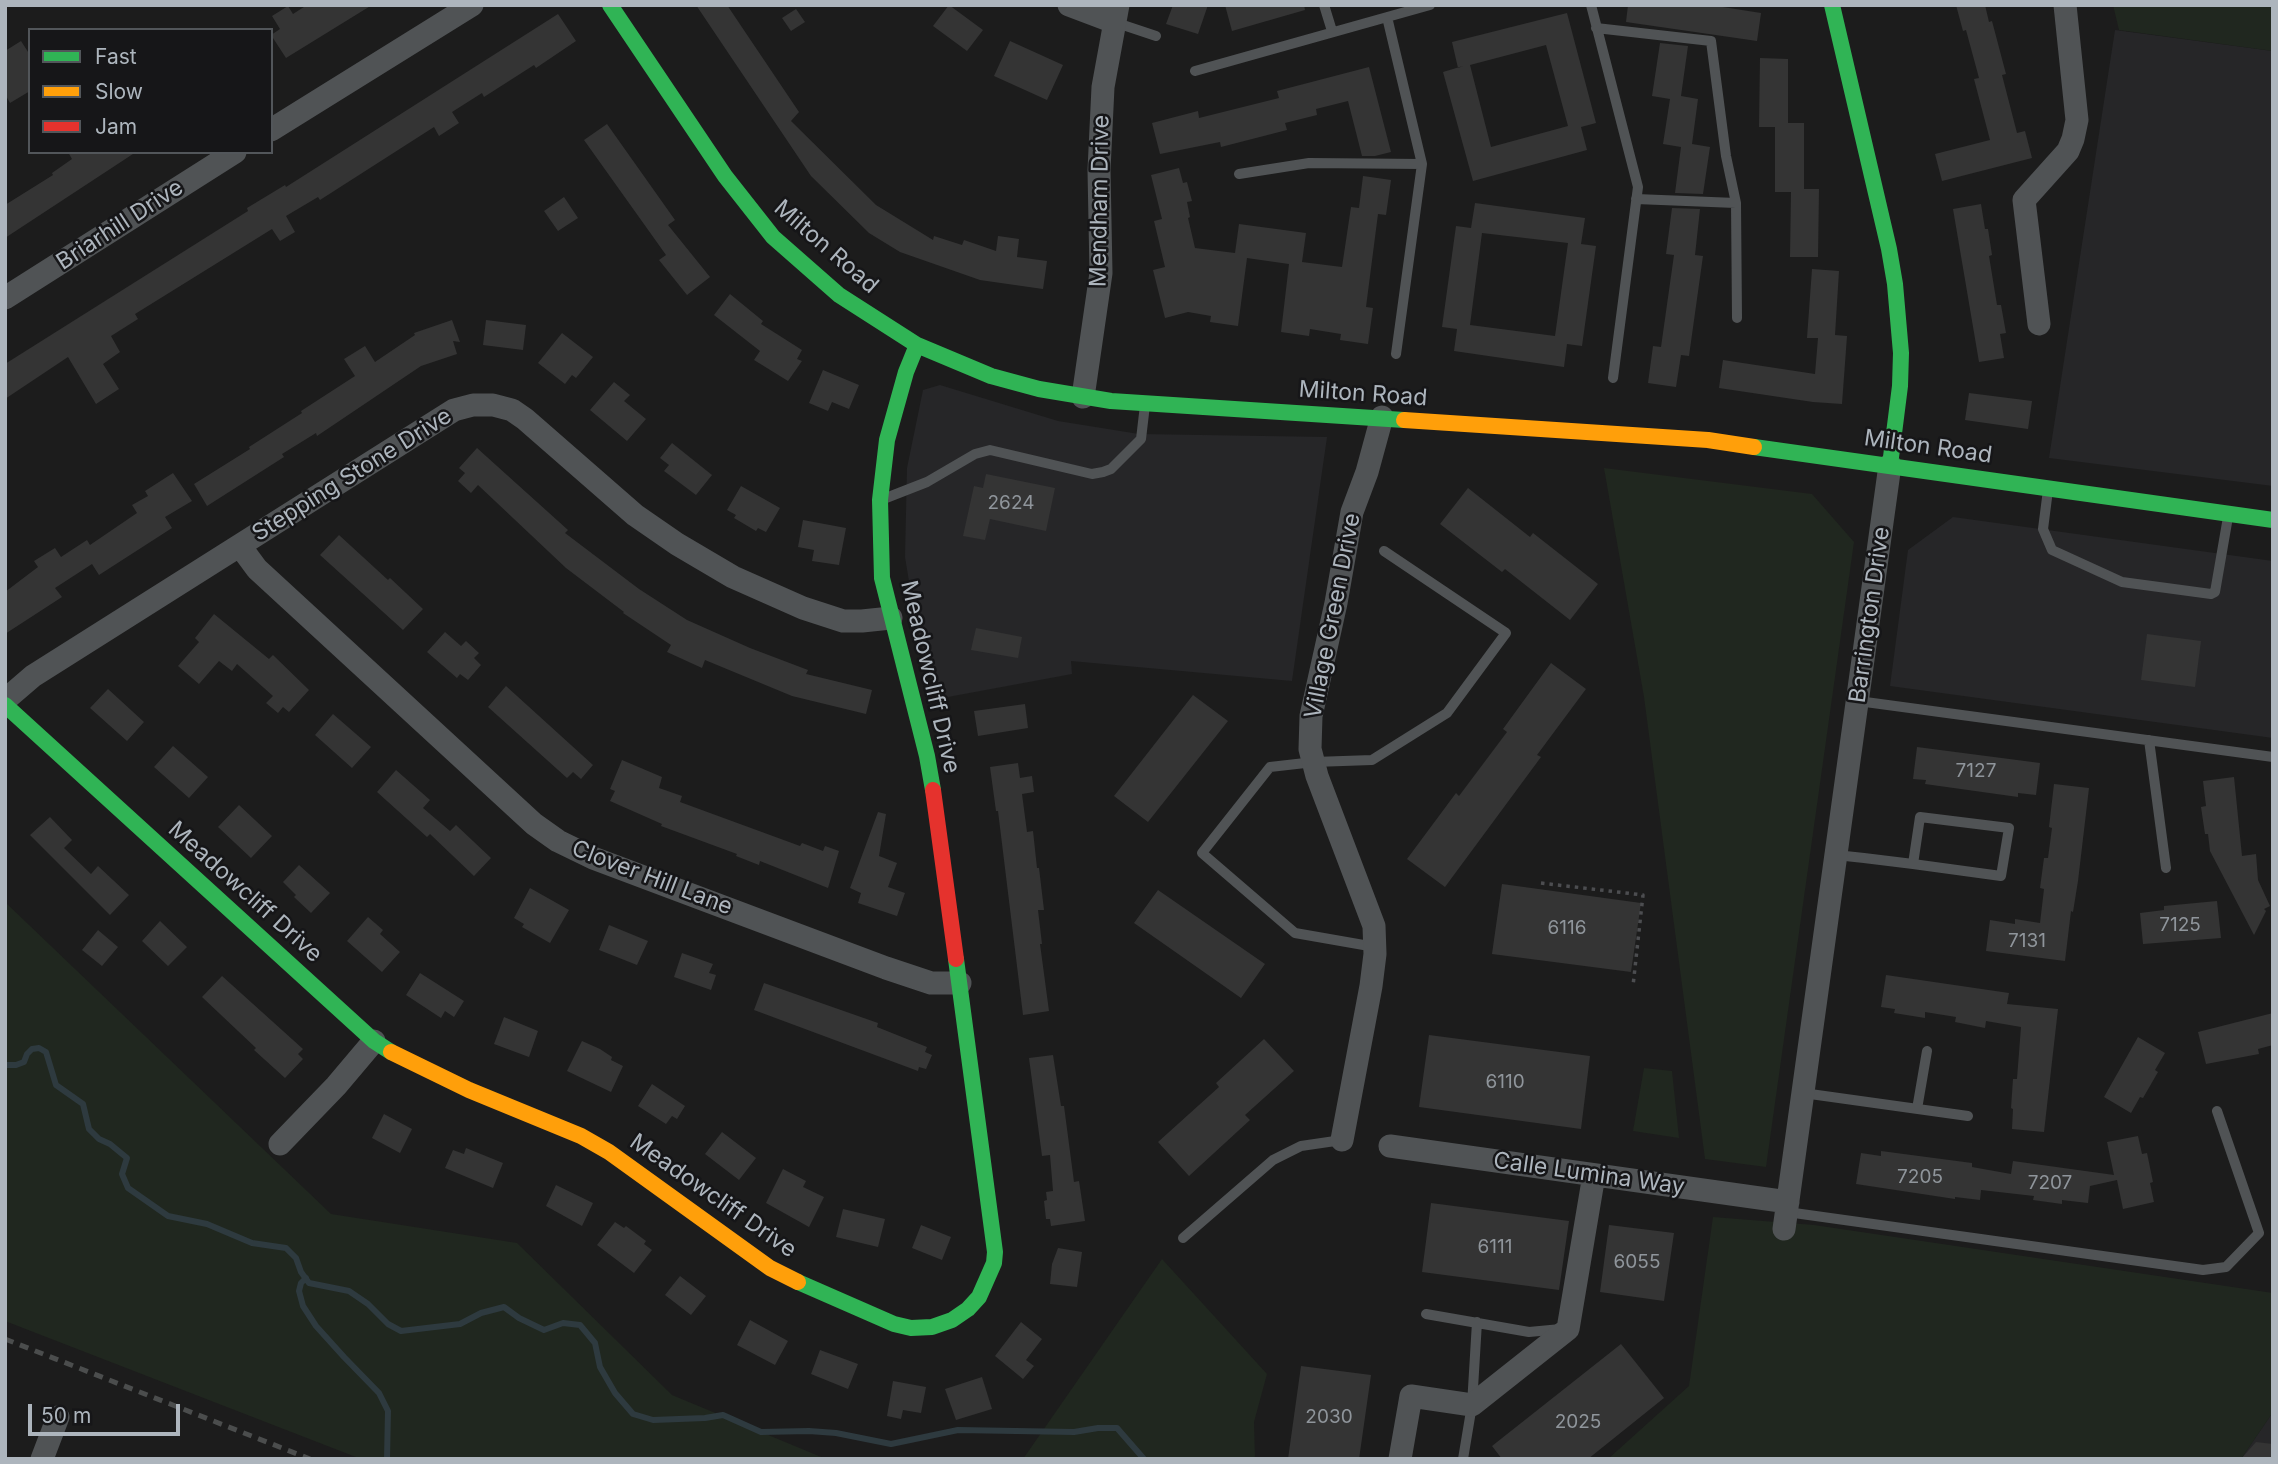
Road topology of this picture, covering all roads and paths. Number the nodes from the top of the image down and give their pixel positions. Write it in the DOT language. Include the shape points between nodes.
graph roads {
  1 [pos="472,5"];
  2 [pos="610,5"];
  3 [pos="1069,5"];
  4 [pos="1324,5"];
  5 [pos="1430,5"];
  6 [pos="1591,5"];
  7 [pos="1832,5"];
  8 [pos="2065,5"];
  9 [pos="1116,14"];
  10 [pos="1387,17"];
  11 [pos="1596,28"];
  12 [pos="1332,31"];
  13 [pos="1156,36"];
  14 [pos="1195,71"];
  15 [pos="273,129"];
  16 [pos="232,154"];
  17 [pos="1422,164"];
  18 [pos="1239,174"];
  19 [pos="1636,199"];
  20 [pos="1736,203"];
  21 [pos="5,298"];
  22 [pos="1737,318"];
  23 [pos="2039,324"];
  24 [pos="917,345"];
  25 [pos="1396,354"];
  26 [pos="1613,378"];
  27 [pos="1083,397"];
  28 [pos="1145,404"];
  29 [pos="1382,417"];
  30 [pos="1890,465"];
  31 [pos="2048,487"];
  32 [pos="880,500"];
  33 [pos="2229,513"];
  34 [pos="2273,520"];
  35 [pos="240,545"];
  36 [pos="1384,551"];
  37 [pos="891,618"];
  38 [pos="1858,701"];
  39 [pos="5,703"];
  40 [pos="2149,740"];
  41 [pos="2273,757"];
  42 [pos="1314,762"];
  43 [pos="1836,855"];
  44 [pos="1913,864"];
  45 [pos="2166,868"];
  46 [pos="1541,883"];
  47 [pos="1375,947"];
  48 [pos="960,983"];
  49 [pos="1633,986"];
  50 [pos="374,1041"];
  51 [pos="1927,1051"];
  52 [pos="1803,1093"];
  53 [pos="1917,1109"];
  54 [pos="2217,1111"];
  55 [pos="1968,1116"];
  56 [pos="1342,1140"];
  57 [pos="280,1144"];
  58 [pos="1390,1146"];
  59 [pos="1594,1175"];
  60 [pos="1786,1214"];
  61 [pos="1183,1238"];
  62 [pos="1426,1314"];
  63 [pos="1478,1322"];
  64 [pos="1568,1328"];
  65 [pos="1472,1405"];
  66 [pos="58,1418"];
  67 [pos="42,1459"];
  68 [pos="1400,1459"];
  69 [pos="1463,1459"];
  1 -- 15 [label="street"];
  2 -- 24 [label="street, Milton Road" via="725,176 773,237 839,295"];
  3 -- 9 [label="street"];
  4 -- 12 [label="lane"];
  5 -- 10 [label="lane"];
  6 -- 11 [label="lane"];
  7 -- 30 [label="street, Barrington Drive" via="1895,284 1901,354"];
  8 -- 23 [label="street" via="2077,120 2068,150 2024,200"];
  9 -- 13 [label="lane"];
  9 -- 27 [label="street, Mendham Drive" via="1102,87 1101,273"];
  10 -- 12 [label="lane"];
  10 -- 17 [label="lane"];
  11 -- 19 [label="lane" via="1638,187"];
  11 -- 20 [label="lane" via="1711,41"];
  12 -- 14 [label="lane"];
  16 -- 21 [label="street, Briarhill Drive"];
  17 -- 18 [label="lane" via="1309,163"];
  17 -- 25 [label="lane"];
  19 -- 20 [label="lane"];
  19 -- 26 [label="lane"];
  20 -- 22 [label="lane"];
  24 -- 27 [label="street, Milton Road" via="991,376"];
  24 -- 32 [label="street, Meadowcliff Drive" via="887,440"];
  27 -- 28 [label="street, Milton Road"];
  28 -- 29 [label="street, Milton Road"];
  28 -- 32 [label="lane" via="1141,439 1103,472 1092,474 990,450"];
  29 -- 30 [label="street, Milton Road" via="1708,440"];
  29 -- 42 [label="street, Village Green Drive" via="1352,512 1311,716"];
  30 -- 31 [label="street, Milton Road"];
  30 -- 38 [label="street, Barrington Drive"];
  31 -- 33 [label="street, Milton Road"];
  31 -- 33 [label="lane" via="2043,529 2052,550 2122,582 2215,592"];
  32 -- 37 [label="street, Meadowcliff Drive" via="882,578"];
  33 -- 34 [label="street, Milton Road"];
  35 -- 37 [label="street, Stepping Stone Drive" via="454,410 493,405 525,419 635,515 733,577 843,621"];
  35 -- 39 [label="street, Stepping Stone Drive" via="33,676"];
  35 -- 48 [label="street, Clover Hill Lane" via="267,579 558,841 886,968 931,983"];
  36 -- 42 [label="lane" via="1506,633 1447,713 1372,760"];
  37 -- 48 [label="street, Meadowcliff Drive" via="927,755"];
  38 -- 40 [label="lane"];
  38 -- 43 [label="street, Barrington Drive"];
  39 -- 50 [label="street, Meadowcliff Drive"];
  40 -- 41 [label="lane"];
  40 -- 45 [label="lane"];
  42 -- 47 [label="street, Village Green Drive" via="1374,926"];
  42 -- 47 [label="lane" via="1270,767 1202,853 1295,933"];
  43 -- 44 [label="lane"];
  43 -- 52 [label="street, Barrington Drive"];
  44 -- 44 [label="lane" via="2001,876 2009,828 1920,817"];
  46 -- 49 [label="path" via="1643,895"];
  47 -- 56 [label="street, Village Green Drive"];
  48 -- 50 [label="street, Meadowcliff Drive" via="994,1264 979,1297 968,1309 932,1327 894,1324 770,1268 609,1152 415,1067"];
  50 -- 57 [label="street"];
  51 -- 53 [label="lane"];
  52 -- 53 [label="lane"];
  52 -- 60 [label="street, Barrington Drive"];
  53 -- 55 [label="lane"];
  54 -- 60 [label="lane" via="2259,1233 2226,1267 2203,1269"];
  56 -- 61 [label="lane" via="1301,1146 1273,1160"];
  58 -- 59 [label="street, Calle Lumina Way"];
  59 -- 60 [label="street, Calle Lumina Way"];
  59 -- 64 [label="street"];
  62 -- 63 [label="lane"];
  63 -- 64 [label="lane" via="1529,1332"];
  63 -- 65 [label="lane"];
  64 -- 65 [label="street"];
  65 -- 68 [label="street" via="1411,1396"];
  65 -- 69 [label="lane"];
  66 -- 67 [label="street"];
}
